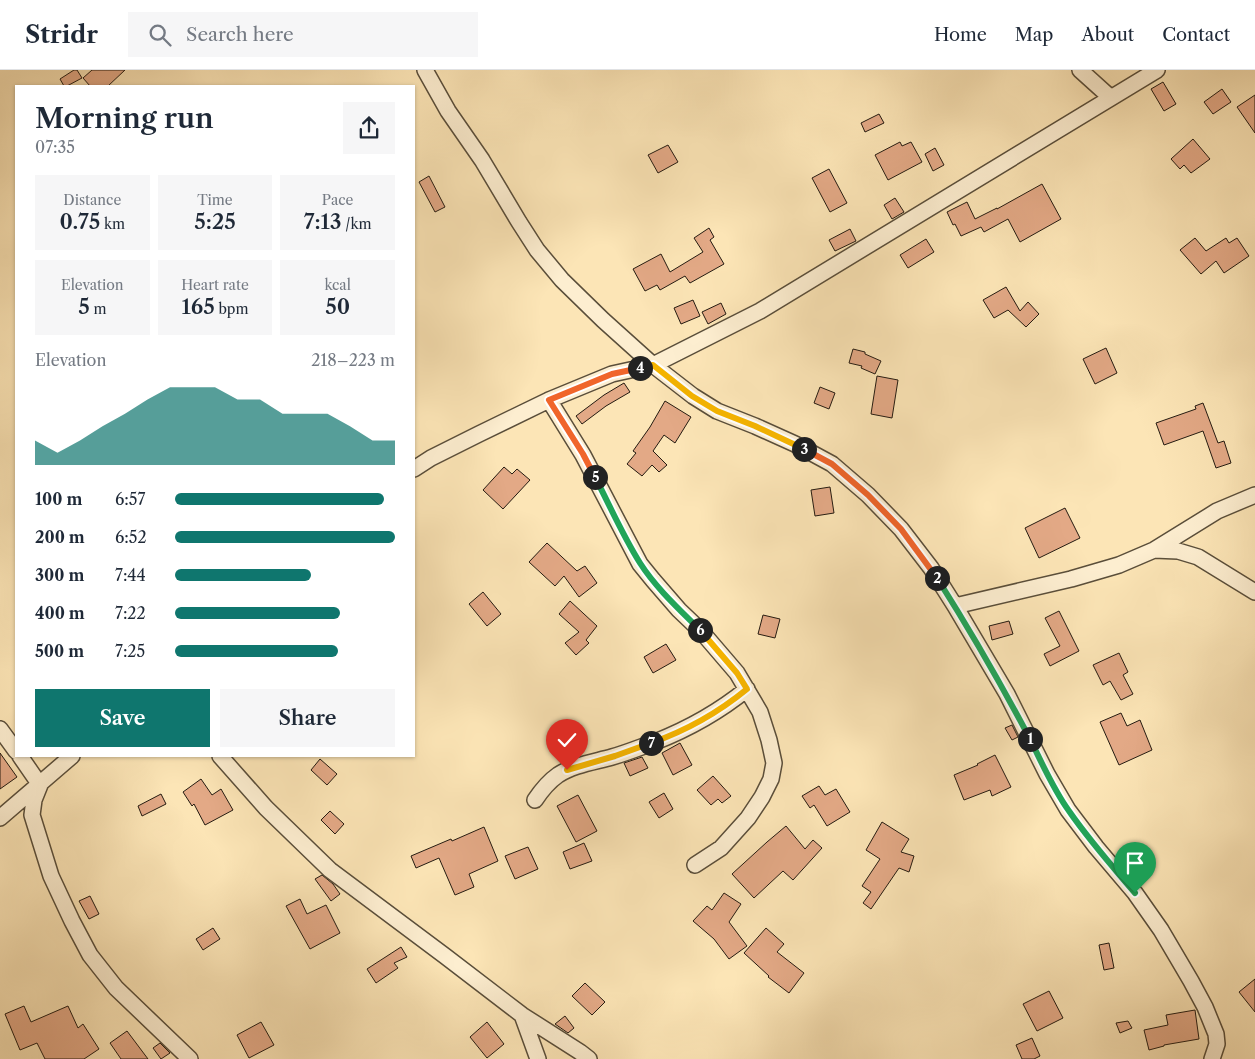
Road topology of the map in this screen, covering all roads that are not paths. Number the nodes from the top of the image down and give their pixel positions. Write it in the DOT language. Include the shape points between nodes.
graph roads {
  1 [pos="425,70"];
  2 [pos="1080,70"];
  3 [pos="1157,70"];
  4 [pos="1111,98"];
  5 [pos="653,365"];
  6 [pos="549,400"];
  7 [pos="415,468"];
  8 [pos="1255,495"];
  9 [pos="1154,550"];
  10 [pos="1255,592"];
  11 [pos="955,606"];
  12 [pos="747,689"];
  13 [pos="0,729"];
  14 [pos="15,750"];
  15 [pos="21,757"];
  16 [pos="71,757"];
  17 [pos="221,757"];
  18 [pos="40,785"];
  19 [pos="535,800"];
  20 [pos="0,818"];
  21 [pos="695,865"];
  22 [pos="522,1015"];
  23 [pos="190,1059"];
  24 [pos="538,1059"];
  25 [pos="589,1059"];
  26 [pos="1212,1059"];
  1 -- 5 [label="street" via="537,250 602,320"];
  2 -- 4 [label="street"];
  3 -- 4 [label="street"];
  4 -- 5 [label="street" via="760,311"];
  5 -- 6 [label="street" via="612,374"];
  5 -- 11 [label="street" via="717,411 795,444 832,464 901,529"];
  6 -- 7 [label="street"];
  6 -- 12 [label="street" via="583,454 640,564 679,610 701,630"];
  8 -- 9 [label="street" via="1217,511"];
  9 -- 10 [label="street" via="1178,550 1198,556"];
  9 -- 11 [label="street" via="1119,565 1071,579"];
  11 -- 26 [label="street" via="1068,810 1135,893 1191,980 1216,1034 1217,1044"];
  12 -- 19 [label="street" via="720,710 656,741 567,770 543,788"];
  12 -- 21 [label="street" via="760,712 769,740 774,763 771,779 737,831 721,848"];
  13 -- 14 [label="street"];
  15 -- 18 [label="street"];
  16 -- 18 [label="street"];
  17 -- 22 [label="street" via="266,808 330,870"];
  18 -- 20 [label="street"];
  18 -- 23 [label="street" via="32,816 52,876 90,955 116,988"];
  22 -- 24 [label="street"];
  22 -- 25 [label="street"];
}
